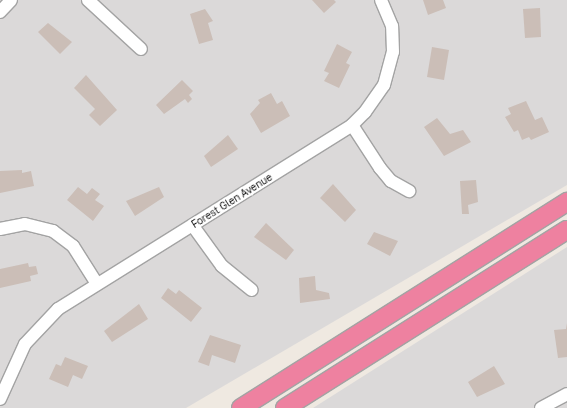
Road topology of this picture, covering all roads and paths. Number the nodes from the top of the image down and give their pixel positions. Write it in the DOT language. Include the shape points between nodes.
graph roads {
  1 [pos="12,0"];
  2 [pos="88,0"];
  3 [pos="381,0"];
  4 [pos="0,12"];
  5 [pos="141,49"];
  6 [pos="352,125"];
  7 [pos="409,192"];
  8 [pos="567,197"];
  9 [pos="567,202"];
  10 [pos="193,226"];
  11 [pos="0,229"];
  12 [pos="567,230"];
  13 [pos="498,246"];
  14 [pos="97,284"];
  15 [pos="252,290"];
  16 [pos="567,394"];
  17 [pos="0,399"];
  18 [pos="241,408"];
  19 [pos="285,408"];
  20 [pos="541,408"];
  1 -- 4 [label="street"];
  2 -- 5 [label="street"];
  3 -- 6 [label="street, Forest Glen Avenue" via="393,32 390,68 375,99"];
  6 -- 7 [label="street" via="391,181"];
  6 -- 10 [label="street, Forest Glen Avenue"];
  8 -- 13 [label="highway"];
  9 -- 13 [label="highway"];
  10 -- 14 [label="street, Forest Glen Avenue"];
  10 -- 15 [label="street" via="222,266"];
  11 -- 14 [label="street" via="25,224 53,231 73,246"];
  12 -- 19 [label="highway"];
  13 -- 18 [label="highway"];
  14 -- 17 [label="street, Forest Glen Avenue" via="58,309 34,331"];
  16 -- 20 [label="street"];
}
